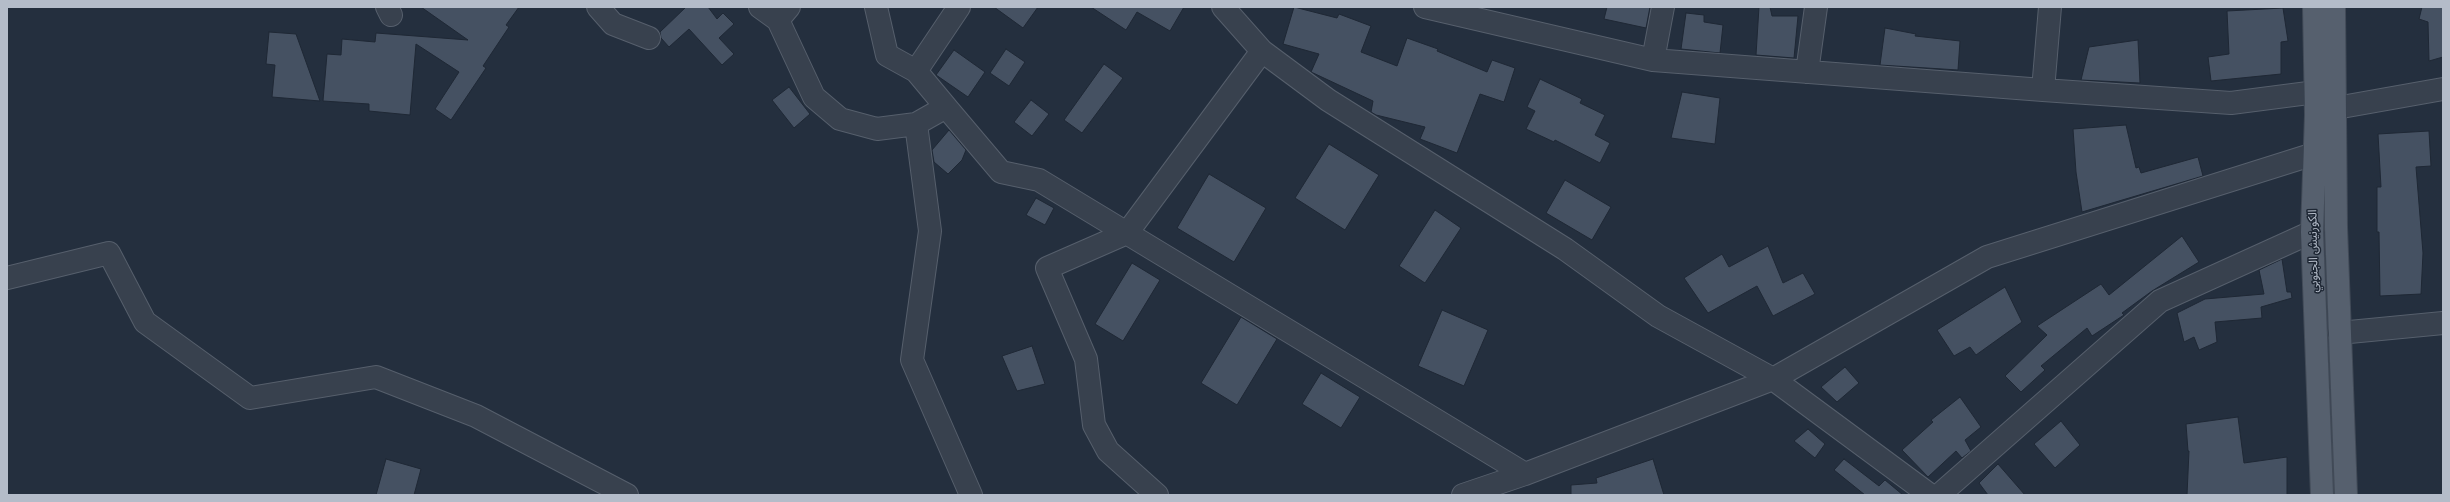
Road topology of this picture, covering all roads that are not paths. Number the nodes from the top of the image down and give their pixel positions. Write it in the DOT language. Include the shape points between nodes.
graph roads {
  1 [pos="598,7"];
  2 [pos="760,7"];
  3 [pos="876,7"];
  4 [pos="959,7"];
  5 [pos="1223,7"];
  6 [pos="1424,7"];
  7 [pos="1663,7"];
  8 [pos="1816,7"];
  9 [pos="2050,7"];
  10 [pos="2314,7"];
  11 [pos="2334,7"];
  12 [pos="784,13"];
  13 [pos="1487,14"];
  14 [pos="649,38"];
  15 [pos="1262,51"];
  16 [pos="1653,60"];
  17 [pos="916,71"];
  18 [pos="1807,72"];
  19 [pos="2443,88"];
  20 [pos="2044,90"];
  21 [pos="2316,92"];
  22 [pos="946,107"];
  23 [pos="2326,112"];
  24 [pos="916,124"];
  25 [pos="2314,154"];
  26 [pos="2312,232"];
  27 [pos="1126,233"];
  28 [pos="7,278"];
  29 [pos="2443,323"];
  30 [pos="2339,333"];
  31 [pos="1773,379"];
  32 [pos="1525,474"];
  33 [pos="627,495"];
  34 [pos="971,495"];
  35 [pos="1157,495"];
  36 [pos="1463,495"];
  37 [pos="1930,495"];
  38 [pos="1939,495"];
  39 [pos="2322,495"];
  40 [pos="2346,495"];
  1 -- 14 [label="street" via="613,24"];
  2 -- 12 [label="street"];
  3 -- 17 [label="street" via="887,56"];
  4 -- 17 [label="street"];
  5 -- 15 [label="street"];
  6 -- 13 [label="street"];
  7 -- 16 [label="street"];
  8 -- 18 [label="street"];
  9 -- 20 [label="street"];
  10 -- 21 [label="main road, الكورنيش الجنوبي"];
  11 -- 23 [label="main road, الكورنيش الجنوبي"];
  12 -- 24 [label="street" via="814,97 840,119 876,129"];
  13 -- 16 [label="street"];
  15 -- 27 [label="street"];
  15 -- 31 [label="street" via="1328,100 1565,249 1658,316"];
  16 -- 18 [label="street"];
  17 -- 22 [label="street"];
  18 -- 20 [label="street"];
  19 -- 23 [label="street"];
  20 -- 21 [label="street" via="2231,102"];
  21 -- 23 [label="main road, الكورنيش الجنوبي"];
  22 -- 24 [label="street"];
  22 -- 27 [label="street" via="1001,172 1039,180"];
  23 -- 25 [label="main road, الكورنيش الجنوبي"];
  23 -- 30 [label="main road, الكورنيش الجنوبي"];
  24 -- 34 [label="street" via="930,231 912,360"];
  25 -- 26 [label="main road, الكورنيش الجنوبي"];
  25 -- 31 [label="street" via="1987,257"];
  26 -- 38 [label="street" via="2160,301"];
  26 -- 39 [label="main road, الكورنيش الجنوبي"];
  27 -- 32 [label="street"];
  27 -- 35 [label="street" via="1047,268 1086,359 1094,425 1108,451"];
  28 -- 33 [label="street" via="109,253 145,322 250,398 376,377 476,416"];
  29 -- 30 [label="street"];
  30 -- 40 [label="main road, الكورنيش الجنوبي"];
  31 -- 32 [label="street"];
  31 -- 37 [label="street"];
  32 -- 36 [label="street"];
}
